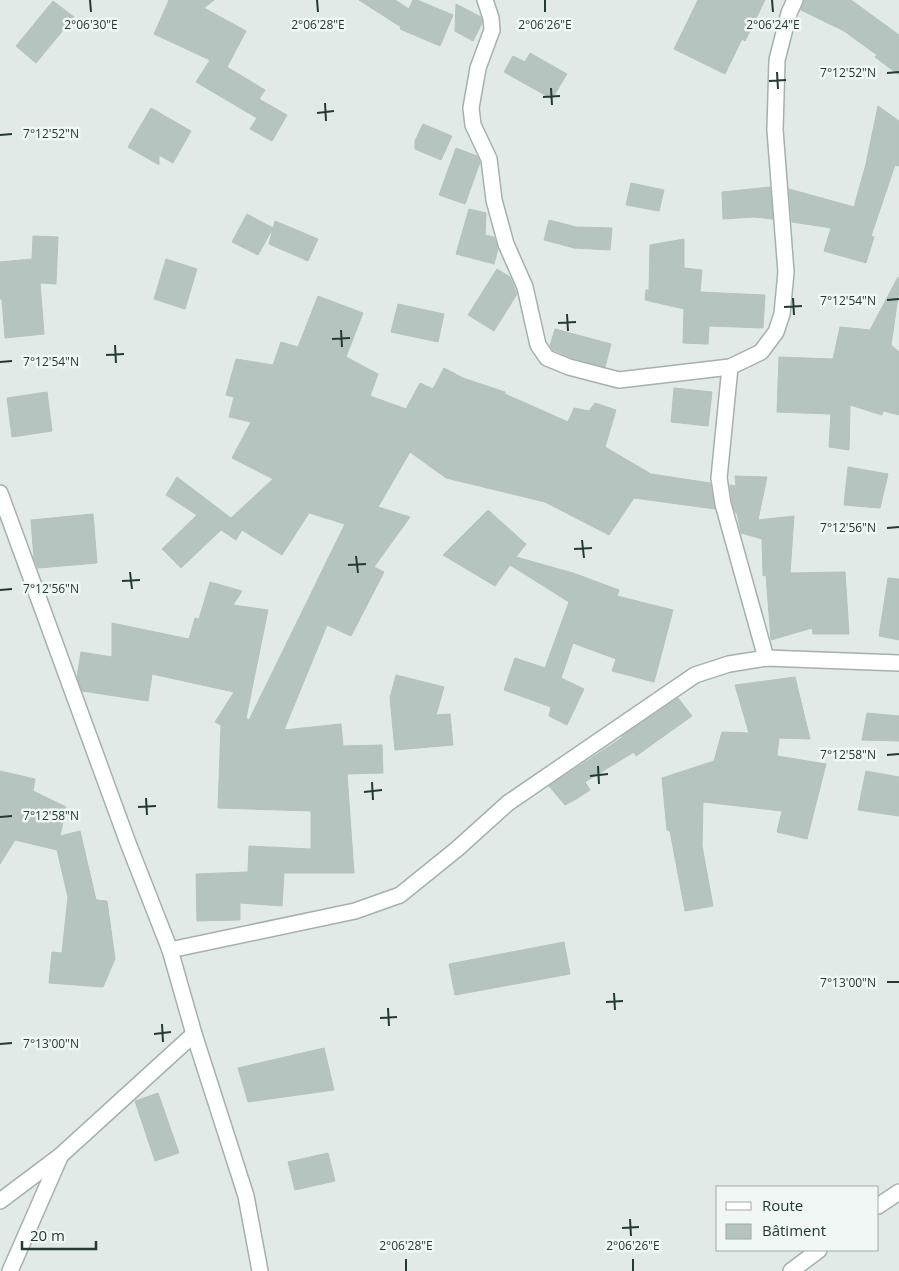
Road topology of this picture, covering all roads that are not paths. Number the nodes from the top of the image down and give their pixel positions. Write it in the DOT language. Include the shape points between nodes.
graph roads {
  1 [pos="485,0"];
  2 [pos="795,0"];
  3 [pos="730,367"];
  4 [pos="0,493"];
  5 [pos="766,658"];
  6 [pos="899,663"];
  7 [pos="170,950"];
  8 [pos="194,1034"];
  9 [pos="60,1156"];
  10 [pos="899,1192"];
  11 [pos="0,1201"];
  12 [pos="879,1205"];
  13 [pos="818,1251"];
  14 [pos="10,1271"];
  15 [pos="260,1271"];
  16 [pos="792,1271"];
  1 -- 3 [label="street" via="492,30 478,68 471,108 473,125 489,158 494,200 506,244 525,287 538,346 547,358 619,380"];
  2 -- 3 [label="street" via="777,60 775,130 786,272 782,314 776,332 761,352"];
  3 -- 5 [label="street" via="719,478 723,504"];
  4 -- 7 [label="street"];
  5 -- 6 [label="street"];
  5 -- 7 [label="street" via="729,664 695,675 508,803 400,895 355,911"];
  7 -- 8 [label="street"];
  8 -- 9 [label="street"];
  8 -- 15 [label="street" via="246,1196"];
  9 -- 11 [label="street"];
  9 -- 14 [label="street"];
  10 -- 12 [label="street"];
  13 -- 16 [label="street"];
}
